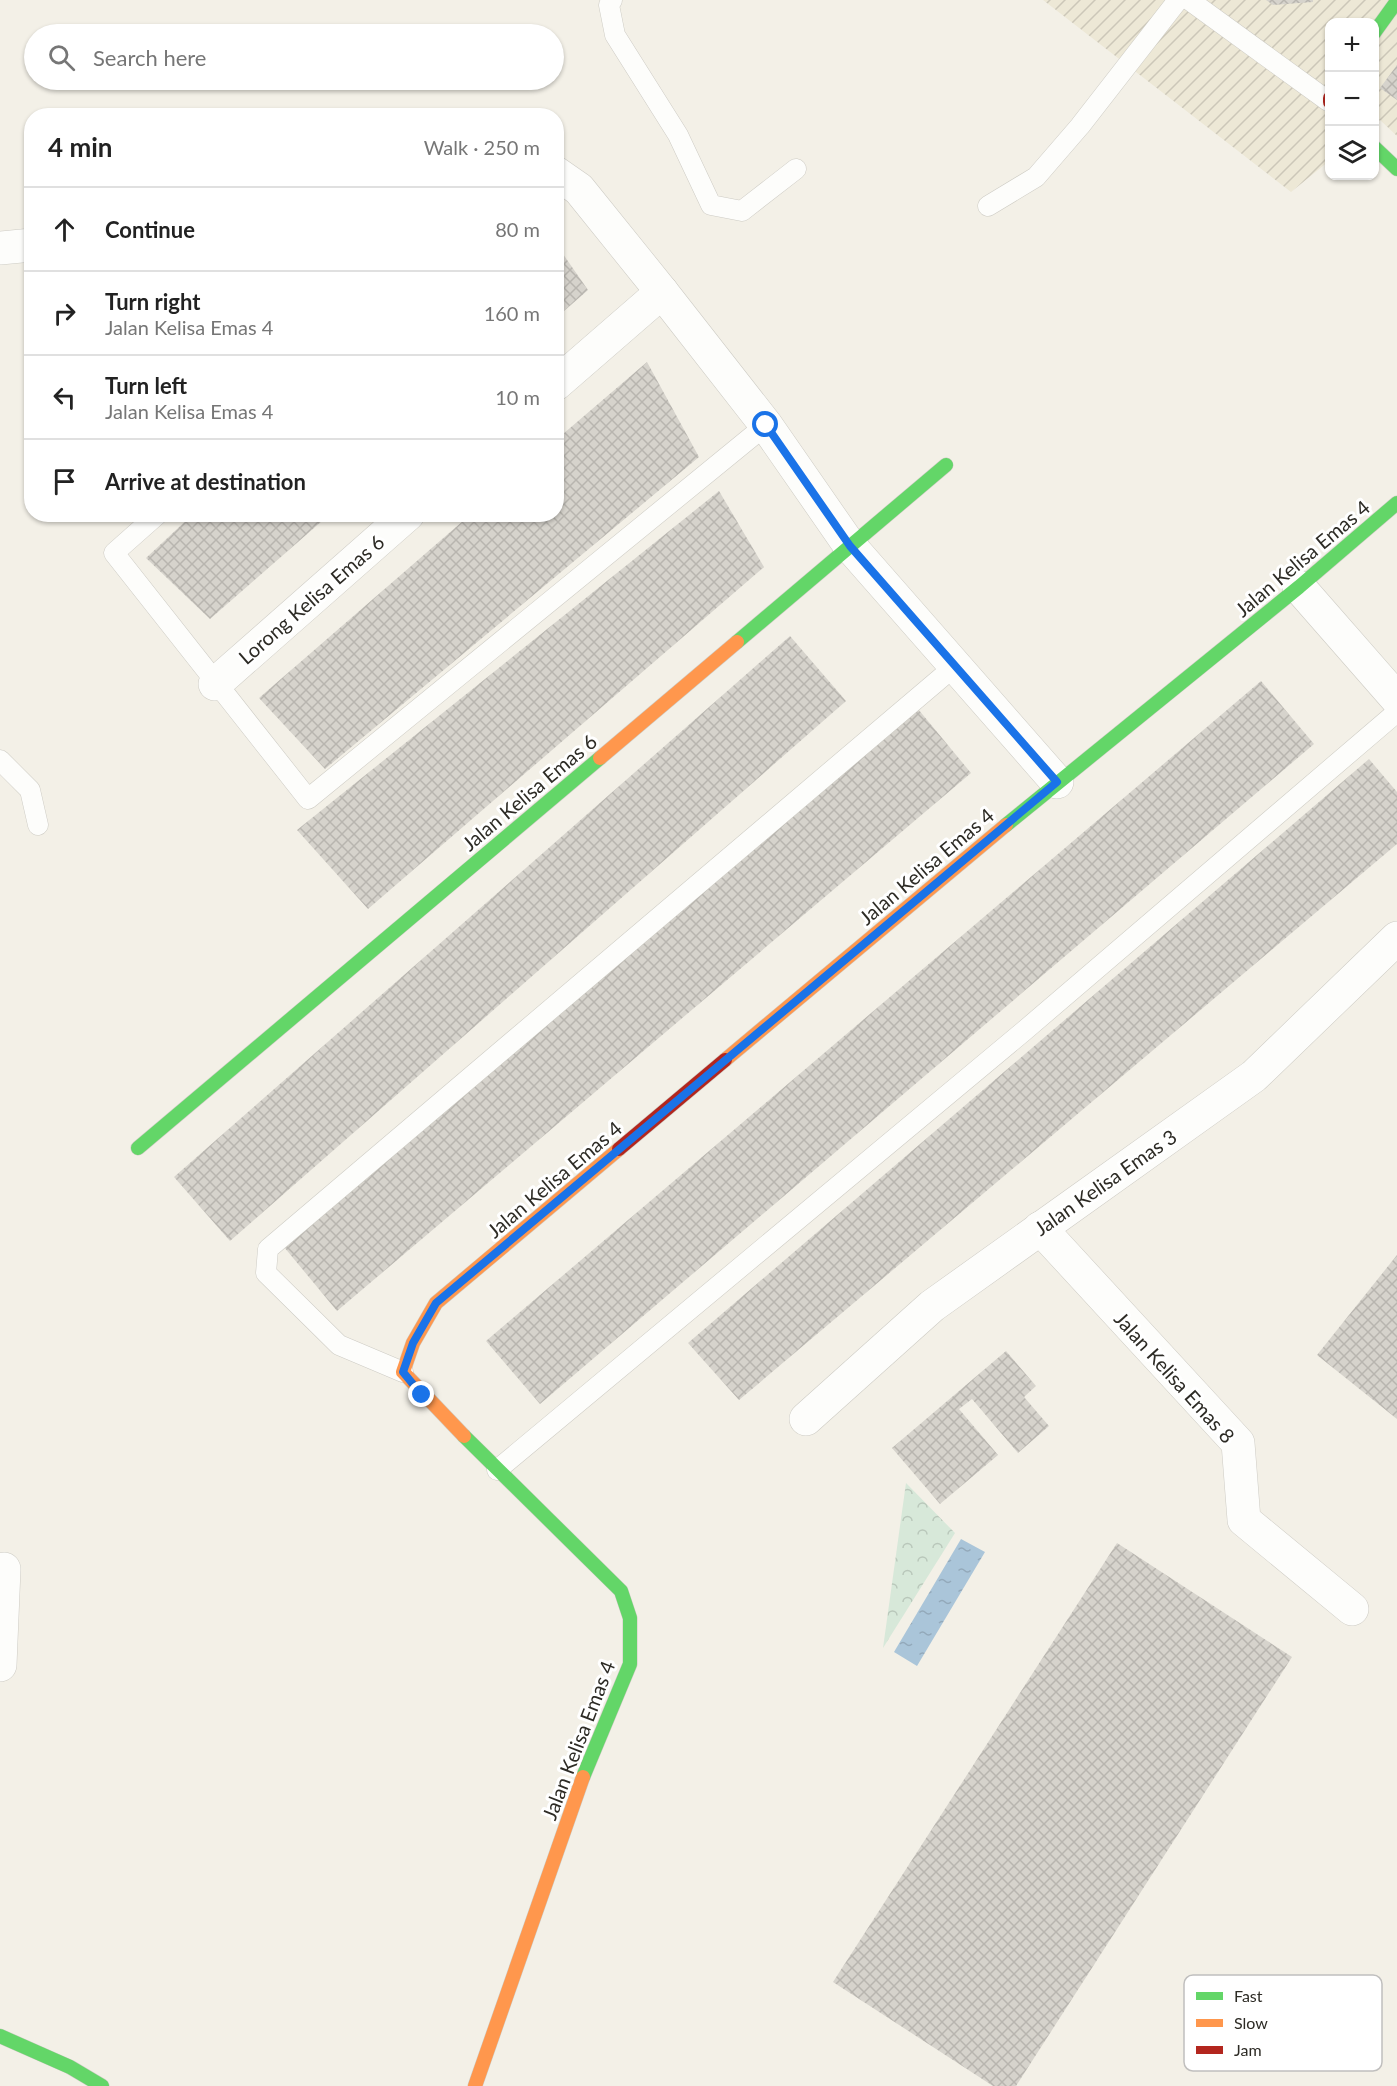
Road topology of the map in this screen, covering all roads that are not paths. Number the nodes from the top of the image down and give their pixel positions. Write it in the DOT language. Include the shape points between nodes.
graph roads {
  1 [pos="612,0"];
  2 [pos="1178,0"];
  3 [pos="1189,0"];
  4 [pos="1397,1"];
  5 [pos="1379,26"];
  6 [pos="1325,97"];
  7 [pos="1379,152"];
  8 [pos="1397,169"];
  9 [pos="796,170"];
  10 [pos="564,179"];
  11 [pos="987,206"];
  12 [pos="24,246"];
  13 [pos="0,248"];
  14 [pos="662,292"];
  15 [pos="564,377"];
  16 [pos="766,425"];
  17 [pos="946,465"];
  18 [pos="1397,503"];
  19 [pos="149,522"];
  20 [pos="399,522"];
  21 [pos="850,546"];
  22 [pos="1299,587"];
  23 [pos="956,666"];
  24 [pos="215,684"];
  25 [pos="1397,699"];
  26 [pos="1397,712"];
  27 [pos="0,760"];
  28 [pos="1057,782"];
  29 [pos="38,825"];
  30 [pos="1397,938"];
  31 [pos="138,1148"];
  32 [pos="1040,1228"];
  33 [pos="403,1372"];
  34 [pos="806,1419"];
  35 [pos="497,1470"];
  36 [pos="4,1569"];
  37 [pos="1353,1609"];
  38 [pos="0,1665"];
  39 [pos="0,2036"];
  40 [pos="102,2086"];
  41 [pos="475,2086"];
  1 -- 9 [label="lane" via="609,5 615,35 678,135 711,205 742,211"];
  2 -- 11 [label="lane" via="1036,177"];
  3 -- 6 [label="lane"];
  4 -- 5 [label="street"];
  7 -- 8 [label="street"];
  10 -- 14 [label="street" via="579,189"];
  12 -- 13 [label="street"];
  14 -- 15 [label="street"];
  14 -- 16 [label="street"];
  16 -- 21 [label="street"];
  16 -- 24 [label="lane" via="308,799"];
  17 -- 21 [label="street, Jalan Kelisa Emas 6"];
  18 -- 22 [label="street, Jalan Kelisa Emas 4"];
  19 -- 24 [label="lane" via="114,553"];
  20 -- 24 [label="street, Lorong Kelisa Emas 6"];
  21 -- 23 [label="street"];
  21 -- 31 [label="street, Jalan Kelisa Emas 6"];
  22 -- 25 [label="street"];
  22 -- 28 [label="street, Jalan Kelisa Emas 4"];
  23 -- 28 [label="street"];
  23 -- 33 [label="lane" via="268,1249 266,1273 339,1345"];
  26 -- 35 [label="lane" via="1024,1031"];
  27 -- 29 [label="lane" via="30,790"];
  28 -- 33 [label="street, Jalan Kelisa Emas 4" via="436,1303 413,1343"];
  30 -- 32 [label="street, Jalan Kelisa Emas 3" via="1254,1076"];
  32 -- 34 [label="street, Jalan Kelisa Emas 3" via="932,1306"];
  32 -- 37 [label="street, Jalan Kelisa Emas 8" via="1238,1443 1244,1520"];
  33 -- 35 [label="street, Jalan Kelisa Emas 4"];
  35 -- 41 [label="street, Jalan Kelisa Emas 4" via="621,1591 630,1618 630,1665 577,1792"];
  36 -- 38 [label="street"];
  39 -- 40 [label="street"];
}
